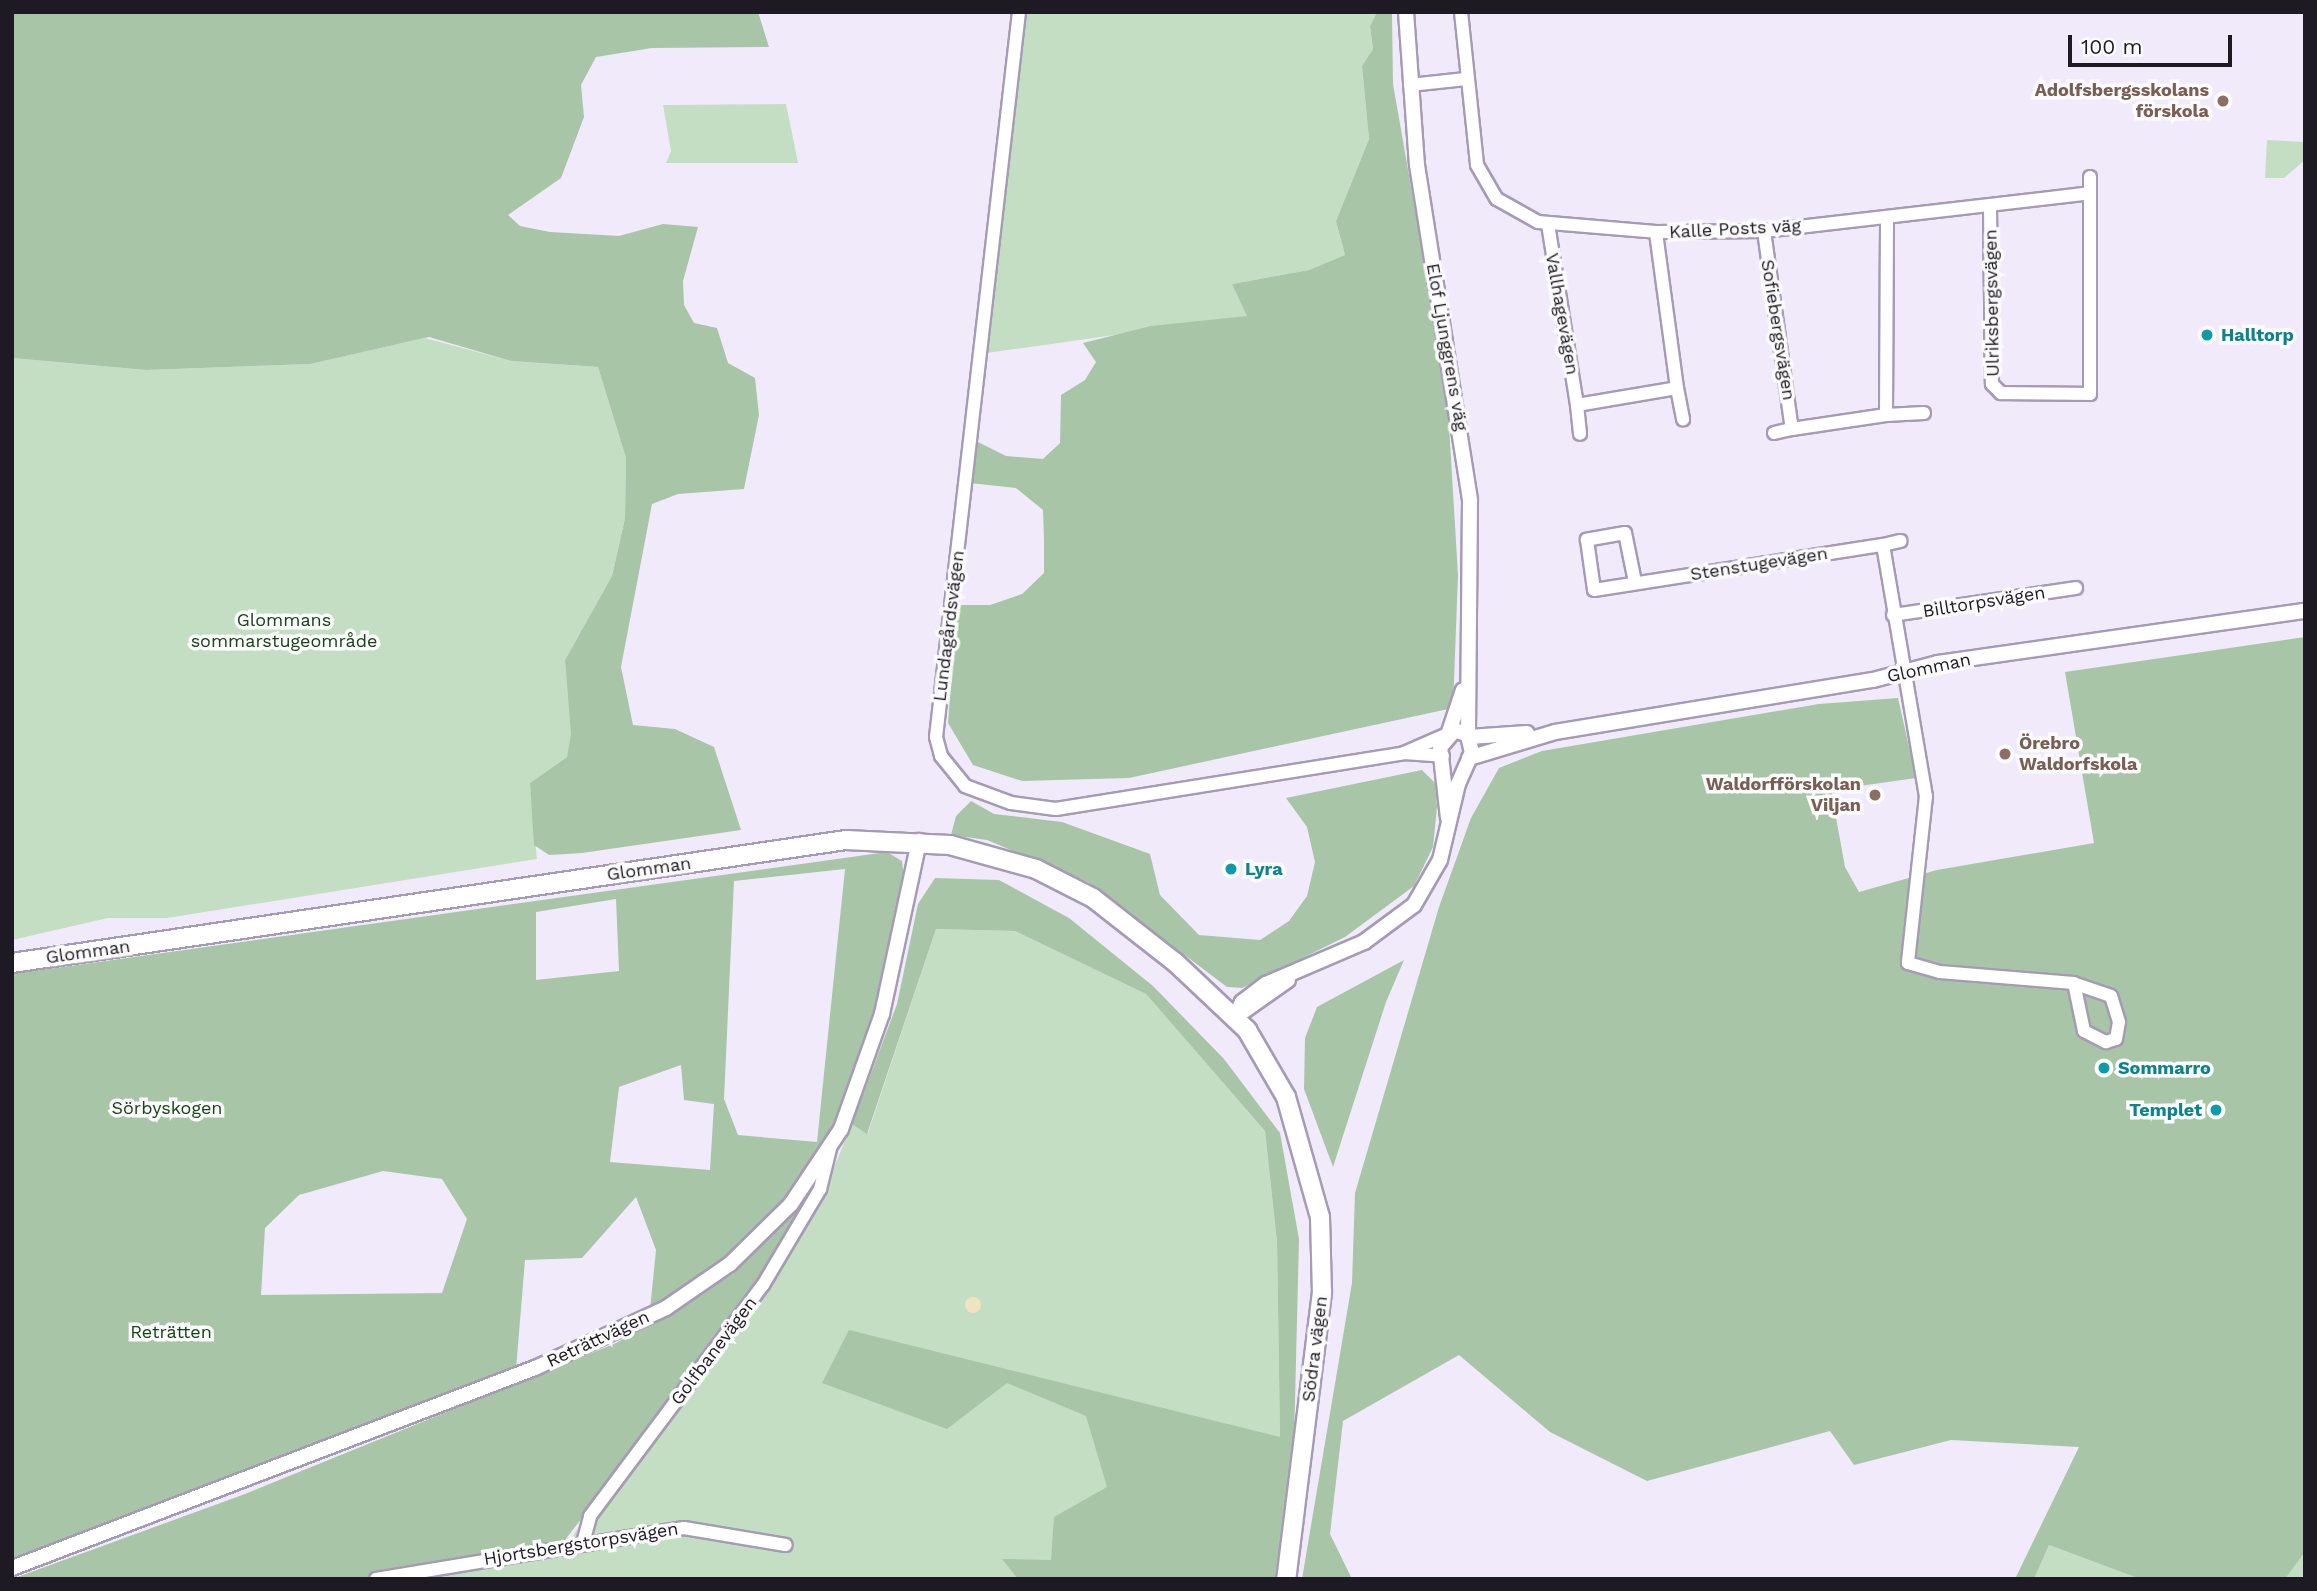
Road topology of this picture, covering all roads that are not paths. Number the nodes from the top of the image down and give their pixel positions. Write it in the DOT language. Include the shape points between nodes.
graph roads {
  1 [pos="1019,12"];
  2 [pos="1406,12"];
  3 [pos="1461,12"];
  4 [pos="1466,79"];
  5 [pos="1410,85"];
  6 [pos="2090,177"];
  7 [pos="2090,193"];
  8 [pos="1990,205"];
  9 [pos="1886,218"];
  10 [pos="1548,224"];
  11 [pos="1764,231"];
  12 [pos="1657,232"];
  13 [pos="1677,388"];
  14 [pos="2090,394"];
  15 [pos="1577,405"];
  16 [pos="2092,408"];
  17 [pos="1924,413"];
  18 [pos="1886,415"];
  19 [pos="1683,419"];
  20 [pos="1792,429"];
  21 [pos="1774,433"];
  22 [pos="1580,434"];
  23 [pos="1900,541"];
  24 [pos="1883,545"];
  25 [pos="1635,582"];
  26 [pos="2076,588"];
  27 [pos="2305,611"];
  28 [pos="1892,615"];
  29 [pos="1900,674"];
  30 [pos="1465,682"];
  31 [pos="1555,732"];
  32 [pos="1447,734"];
  33 [pos="1468,736"];
  34 [pos="1404,753"];
  35 [pos="1443,757"];
  36 [pos="1468,759"];
  37 [pos="1448,818"];
  38 [pos="919,841"];
  39 [pos="12,963"];
  40 [pos="2074,983"];
  41 [pos="1234,1018"];
  42 [pos="830,1149"];
  43 [pos="583,1543"];
  44 [pos="786,1545"];
  45 [pos="12,1568"];
  46 [pos="376,1579"];
  47 [pos="1286,1579"];
  1 -- 34 [label="street, Lundagårdsvägen" via="937,724 942,757 965,786 1011,803 1056,809"];
  2 -- 5 [label="street, Elof Ljunggrens väg"];
  3 -- 4 [label="street, Kalle Posts väg"];
  4 -- 5 [label="street"];
  4 -- 10 [label="street, Kalle Posts väg" via="1473,150 1486,185 1512,211"];
  5 -- 30 [label="street, Elof Ljunggrens väg" via="1470,501"];
  6 -- 7 [label="street"];
  7 -- 8 [label="street, Kalle Posts väg"];
  7 -- 14 [label="street"];
  8 -- 9 [label="street, Kalle Posts väg"];
  8 -- 14 [label="street, Ulriksbergsvägen" via="1992,384 2001,393"];
  9 -- 11 [label="street, Kalle Posts väg"];
  9 -- 18 [label="street"];
  10 -- 12 [label="street, Kalle Posts väg"];
  10 -- 15 [label="street, Vallhagevägen"];
  11 -- 12 [label="street, Kalle Posts väg"];
  11 -- 20 [label="street, Sofiebergsvägen"];
  12 -- 13 [label="street"];
  13 -- 15 [label="street"];
  13 -- 19 [label="street"];
  14 -- 16 [label="street"];
  15 -- 22 [label="street, Vallhagevägen"];
  17 -- 18 [label="street"];
  18 -- 20 [label="street"];
  20 -- 21 [label="street"];
  23 -- 24 [label="street, Stenstugevägen"];
  24 -- 25 [label="street, Stenstugevägen"];
  24 -- 28 [label="street"];
  25 -- 25 [label="street, Stenstugevägen" via="1594,590 1587,540 1625,533"];
  26 -- 28 [label="street, Billtorpsvägen"];
  27 -- 29 [label="street, Glomman" via="1938,663"];
  28 -- 29 [label="street"];
  29 -- 31 [label="street, Glomman"];
  29 -- 40 [label="street" via="1926,796 1908,963 1940,972"];
  30 -- 32 [label="street, Elof Ljunggrens väg"];
  30 -- 33 [label="street, Elof Ljunggrens väg"];
  31 -- 33 [label="street, Glomman"];
  31 -- 36 [label="street, Glomman"];
  32 -- 33 [label="street, Glomman"];
  32 -- 34 [label="street, Lundagårdsvägen"];
  32 -- 35 [label="street, Elof Ljunggrens väg"];
  33 -- 36 [label="street, Elof Ljunggrens väg"];
  34 -- 35 [label="street, Lundagårdsvägen"];
  35 -- 36 [label="street"];
  35 -- 37 [label="street"];
  36 -- 37 [label="street"];
  37 -- 41 [label="street" via="1440,860 1414,905 1364,942 1266,984 1242,1002"];
  38 -- 39 [label="main road, Glomman" via="846,840"];
  38 -- 41 [label="main road, Glomman" via="998,855 1093,898 1177,963"];
  38 -- 42 [label="street, Reträttvägen" via="883,1014"];
  40 -- 40 [label="street" via="2084,1031 2116,1039 2119,1022 2111,996"];
  41 -- 47 [label="main road, Södra vägen" via="1294,1121 1320,1217 1322,1292"];
  42 -- 43 [label="street, Golfbanevägen" via="820,1189 763,1285 590,1516"];
  42 -- 45 [label="street, Reträttvägen" via="760,1239 666,1308 352,1442"];
  43 -- 44 [label="street, Hjortsbergstorpsvägen" via="684,1528"];
  43 -- 46 [label="street, Hjortsbergstorpsvägen"];
}
